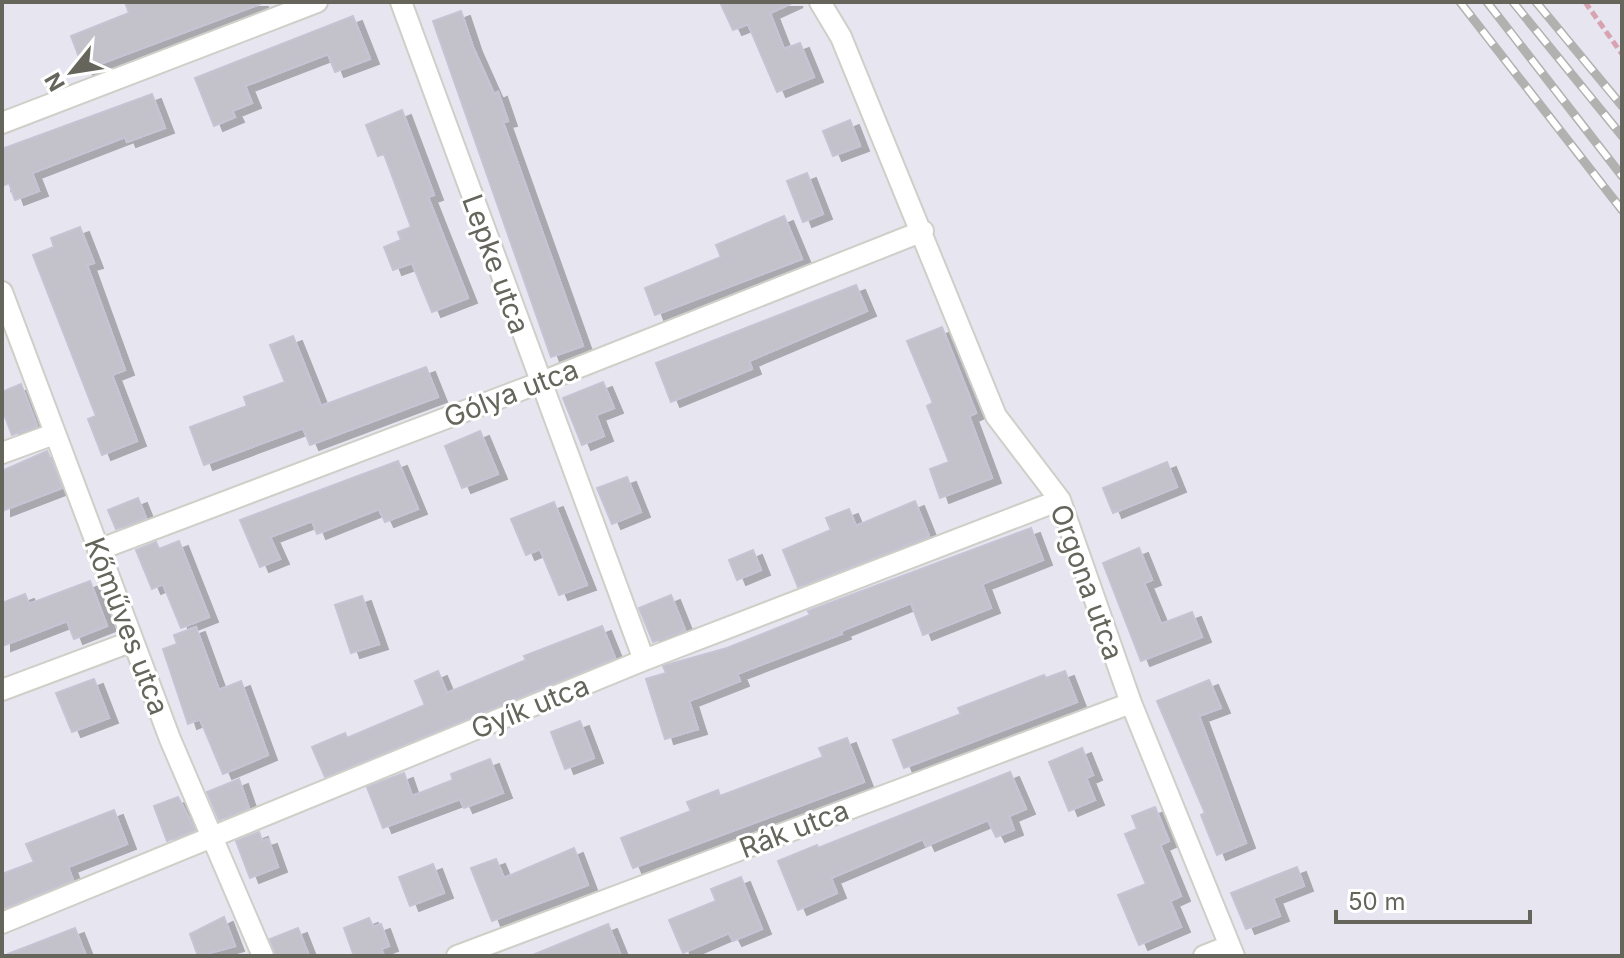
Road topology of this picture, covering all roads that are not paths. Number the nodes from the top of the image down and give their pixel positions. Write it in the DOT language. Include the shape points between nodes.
graph roads {
  1 [pos="317,2"];
  2 [pos="401,2"];
  3 [pos="820,2"];
  4 [pos="2,123"];
  5 [pos="923,231"];
  6 [pos="2,292"];
  7 [pos="539,383"];
  8 [pos="54,434"];
  9 [pos="2,453"];
  10 [pos="1060,500"];
  11 [pos="98,550"];
  12 [pos="133,641"];
  13 [pos="644,660"];
  14 [pos="2,690"];
  15 [pos="1131,703"];
  16 [pos="211,839"];
  17 [pos="2,923"];
  18 [pos="1232,951"];
  19 [pos="263,956"];
  20 [pos="457,956"];
  21 [pos="1204,956"];
  1 -- 4 [label="street"];
  2 -- 7 [label="street, Lepke utca"];
  3 -- 5 [label="street, Orgona utca" via="841,37"];
  5 -- 7 [label="street, Gólya utca"];
  5 -- 10 [label="street, Orgona utca" via="996,416"];
  6 -- 8 [label="street, Kőműves utca"];
  7 -- 11 [label="street, Gólya utca"];
  7 -- 13 [label="street, Lepke utca"];
  8 -- 9 [label="street"];
  8 -- 11 [label="street, Kőműves utca"];
  10 -- 13 [label="street, Gyík utca"];
  10 -- 15 [label="street, Orgona utca"];
  11 -- 12 [label="street, Kőműves utca"];
  12 -- 14 [label="street"];
  12 -- 16 [label="street, Kőműves utca"];
  13 -- 16 [label="street, Gyík utca"];
  15 -- 18 [label="street, Orgona utca"];
  15 -- 20 [label="street, Rák utca"];
  16 -- 17 [label="street, Gyík utca"];
  16 -- 19 [label="street, Kőműves utca"];
  18 -- 21 [label="street"];
}
